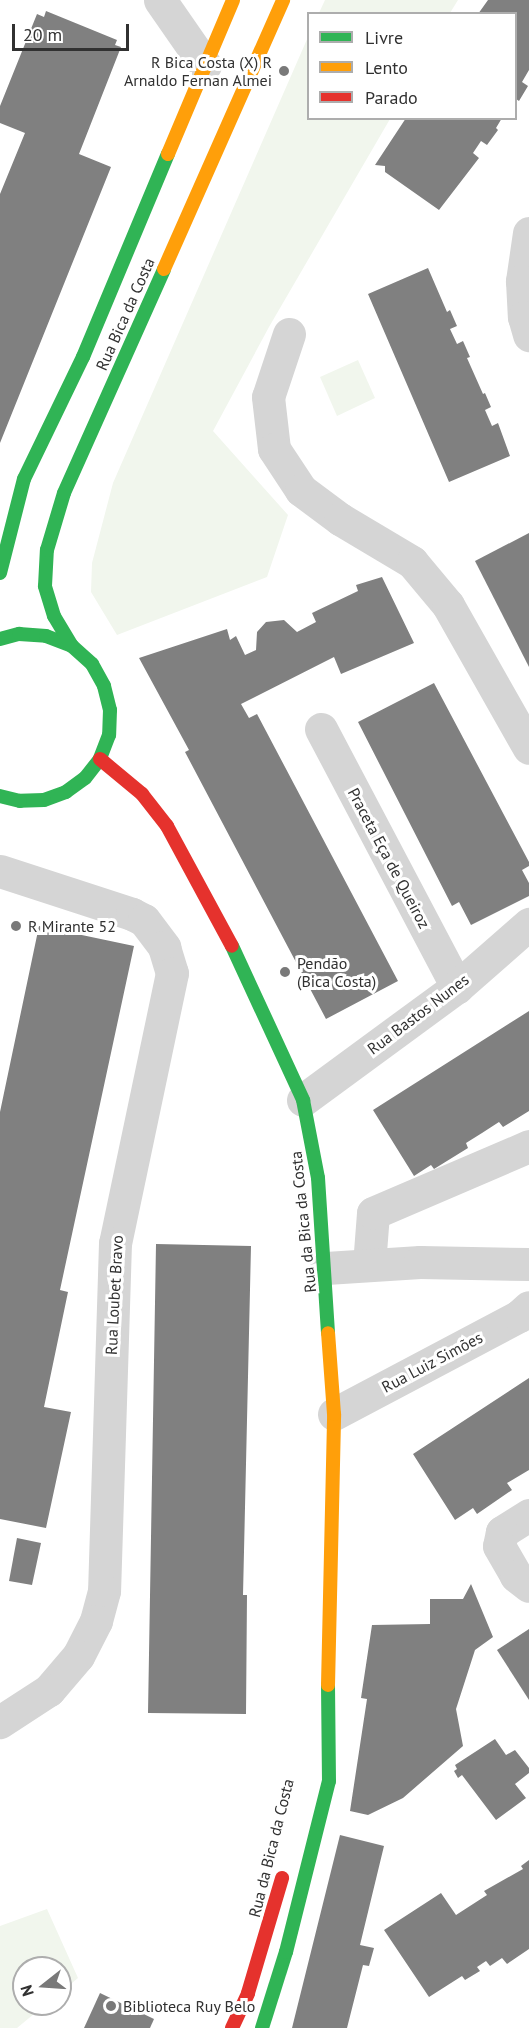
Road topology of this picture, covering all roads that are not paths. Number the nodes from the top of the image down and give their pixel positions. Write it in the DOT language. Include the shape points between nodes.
graph roads {
  1 [pos="160,0"];
  2 [pos="233,0"];
  3 [pos="283,0"];
  4 [pos="205,65"];
  5 [pos="529,233"];
  6 [pos="289,334"];
  7 [pos="529,335"];
  8 [pos="0,573"];
  9 [pos="0,639"];
  10 [pos="72,646"];
  11 [pos="321,729"];
  12 [pos="529,748"];
  13 [pos="100,759"];
  14 [pos="0,796"];
  15 [pos="0,871"];
  16 [pos="529,924"];
  17 [pos="457,987"];
  18 [pos="303,1100"];
  19 [pos="529,1146"];
  20 [pos="522,1264"];
  21 [pos="369,1265"];
  22 [pos="326,1268"];
  23 [pos="524,1311"];
  24 [pos="334,1414"];
  25 [pos="529,1515"];
  26 [pos="529,1586"];
  27 [pos="328,1672"];
  28 [pos="0,1722"];
  29 [pos="314,1742"];
  30 [pos="285,1866"];
  31 [pos="232,2028"];
  32 [pos="262,2028"];
  1 -- 4 [label="street"];
  2 -- 4 [label="street, Rua Bica da Costa"];
  3 -- 10 [label="street, Rua Bica da Costa" via="64,493 47,550 45,586 54,616"];
  4 -- 8 [label="street, Rua Bica da Costa" via="83,357 24,479"];
  5 -- 7 [label="street" via="522,282"];
  6 -- 12 [label="street" via="268,397 274,449 301,490 340,519 412,562 448,605"];
  9 -- 10 [label="street" via="19,634 46,636"];
  10 -- 13 [label="street" via="92,664 104,686 110,710 109,735"];
  11 -- 17 [label="street, Praceta Eça de Queiroz"];
  13 -- 14 [label="street" via="86,778 66,792 44,800 20,801"];
  13 -- 18 [label="street, Rua da Bica da Costa" via="142,794 167,826 221,922"];
  15 -- 28 [label="street, Rua Loubet Bravo" via="144,920 164,947 172,973 115,1243 104,1591 96,1621 78,1656 49,1690"];
  16 -- 17 [label="street, Rua Bastos Nunes"];
  17 -- 18 [label="street, Rua Bastos Nunes"];
  18 -- 22 [label="street, Rua da Bica da Costa" via="318,1178"];
  19 -- 21 [label="street" via="373,1214"];
  20 -- 21 [label="street"];
  20 -- 23 [label="street" via="526,1279"];
  21 -- 22 [label="street"];
  22 -- 24 [label="street, Rua da Bica da Costa"];
  23 -- 24 [label="street, Rua Luiz Simões"];
  24 -- 27 [label="street, Rua da Bica da Costa"];
  25 -- 26 [label="street" via="502,1532 499,1546 516,1576"];
  27 -- 29 [label="street, Rua da Bica da Costa"];
  27 -- 32 [label="street, Rua da Bica da Costa" via="329,1780 286,1952"];
  30 -- 31 [label="street, Rua da Bica da Costa" via="248,1993"];
}
